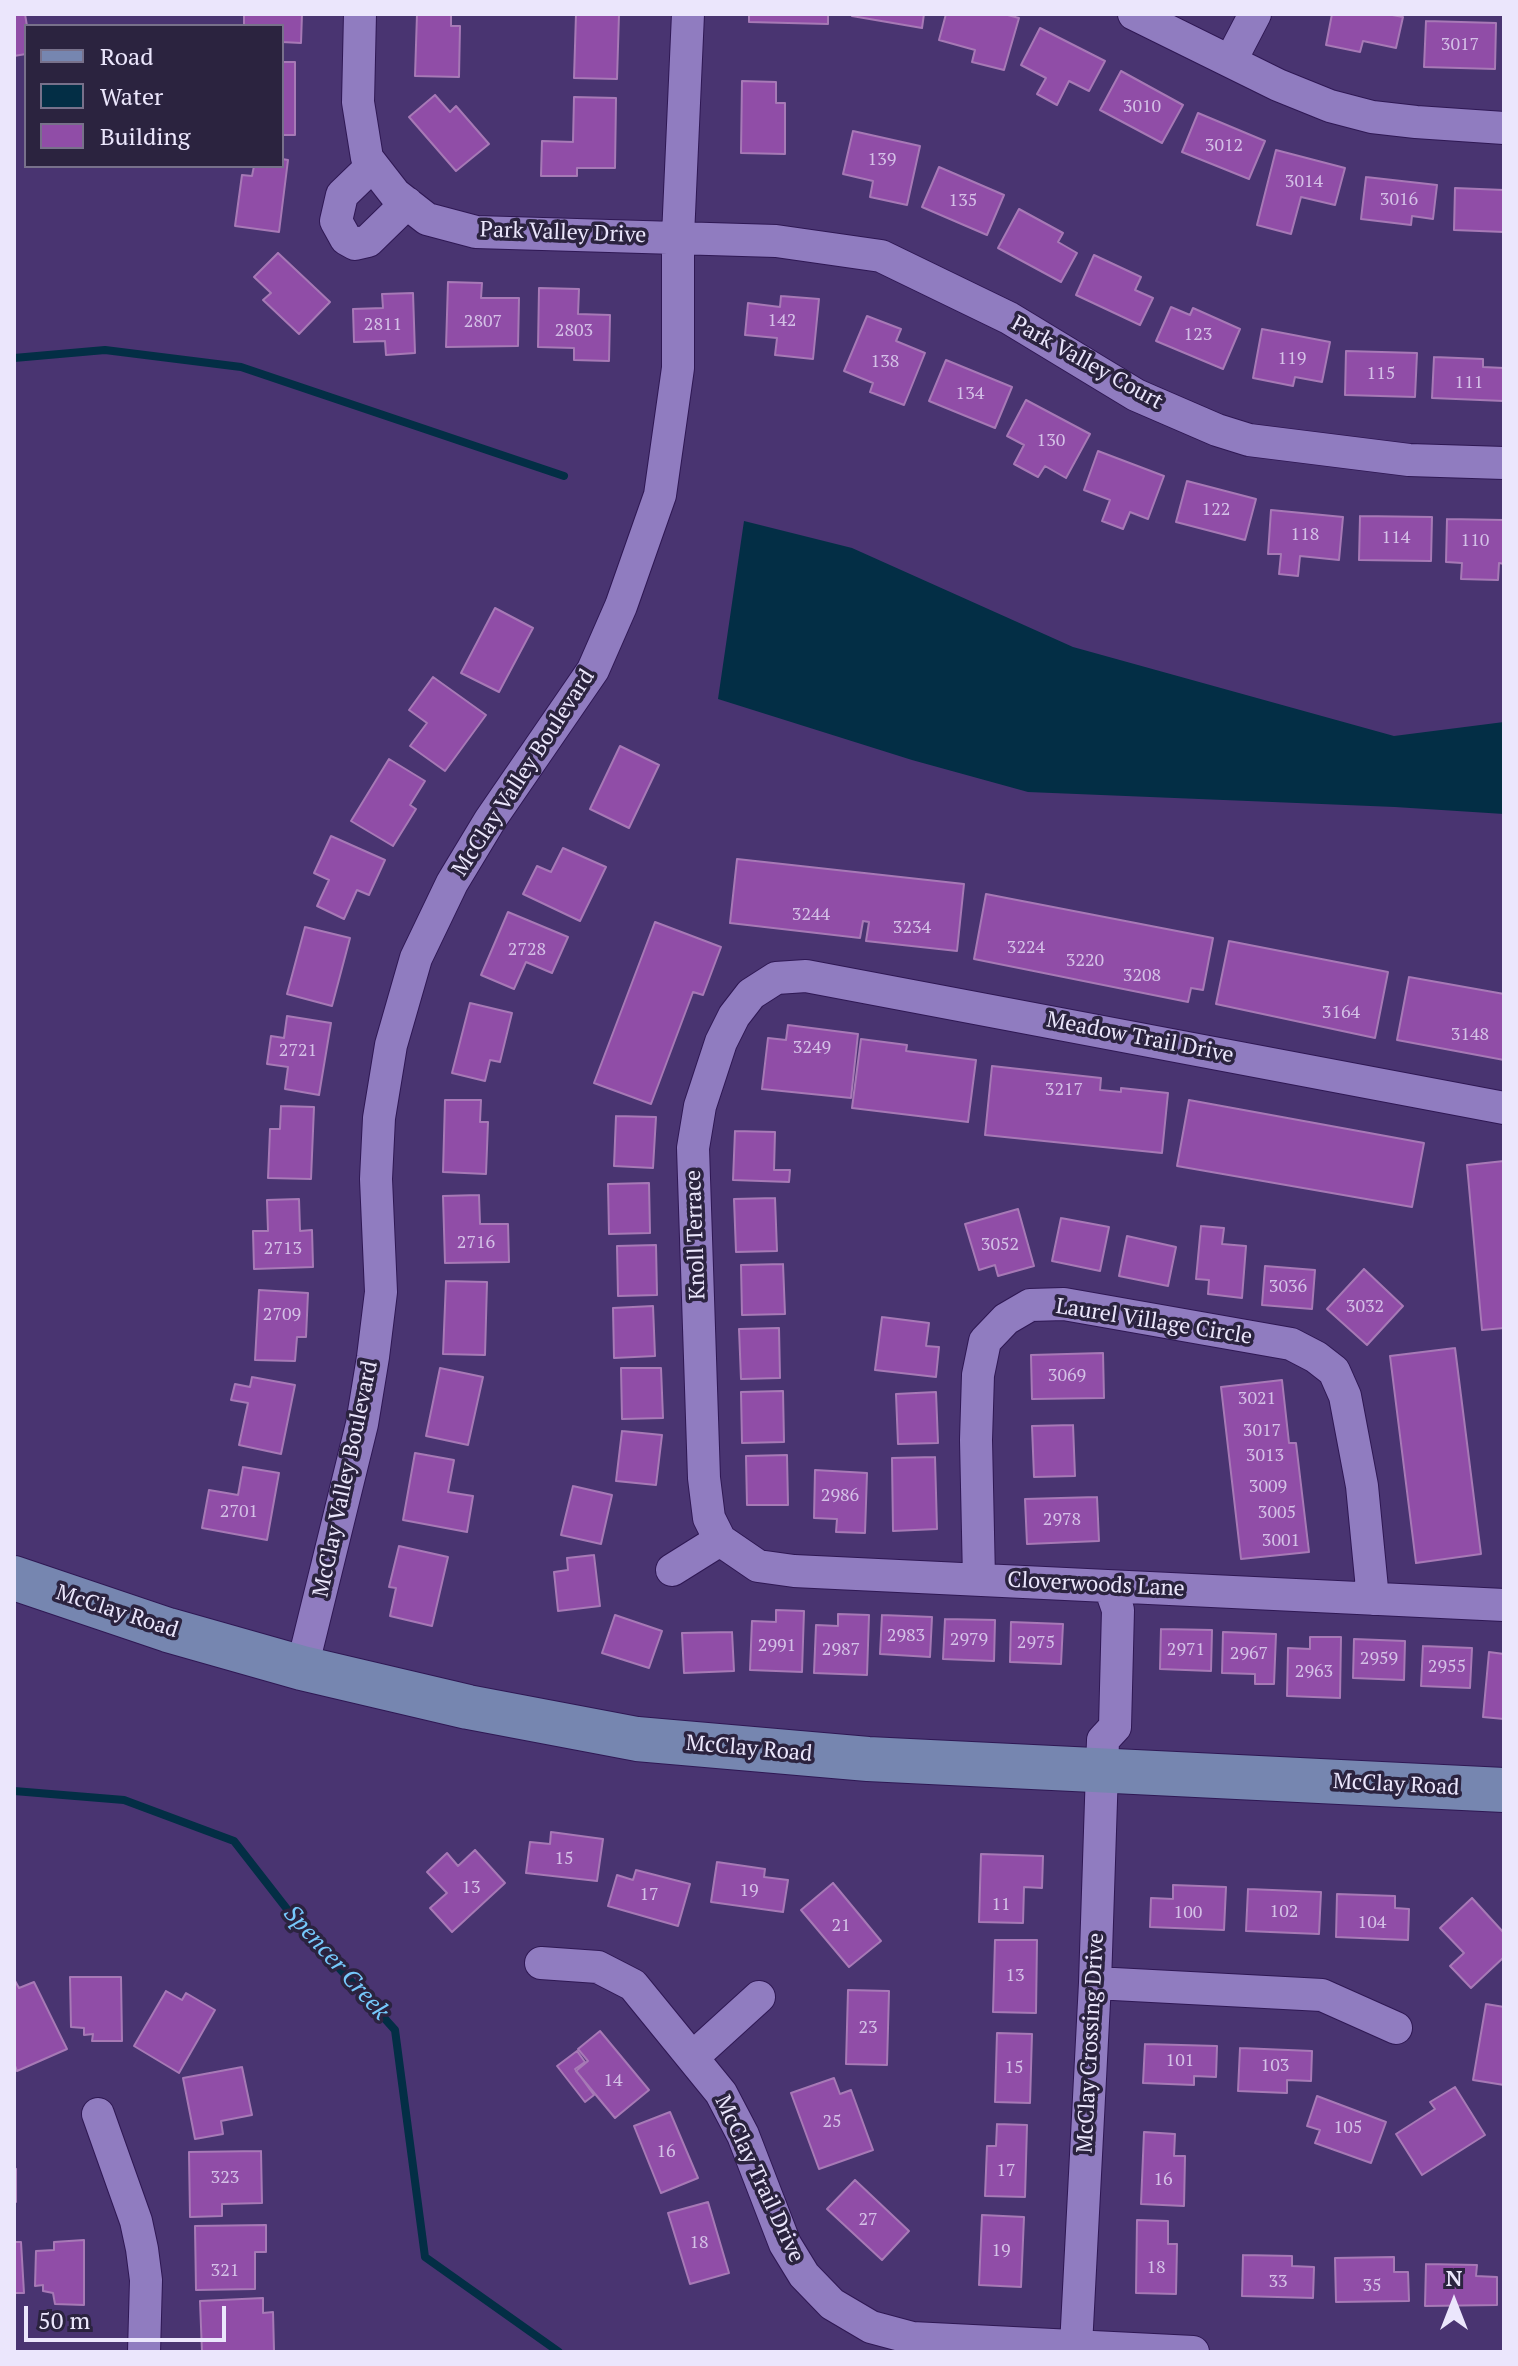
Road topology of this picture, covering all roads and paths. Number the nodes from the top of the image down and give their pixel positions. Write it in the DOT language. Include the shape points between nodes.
graph roads {
  1 [pos="360,14"];
  2 [pos="688,14"];
  3 [pos="1134,14"];
  4 [pos="1255,14"];
  5 [pos="1231,60"];
  6 [pos="1504,128"];
  7 [pos="372,166"];
  8 [pos="407,203"];
  9 [pos="678,236"];
  10 [pos="1504,463"];
  11 [pos="776,978"];
  12 [pos="1504,1108"];
  13 [pos="714,1529"];
  14 [pos="672,1570"];
  15 [pos="14,1578"];
  16 [pos="979,1579"];
  17 [pos="1110,1587"];
  18 [pos="1373,1599"];
  19 [pos="1504,1605"];
  20 [pos="302,1668"];
  21 [pos="1102,1755"];
  22 [pos="1504,1790"];
  23 [pos="541,1963"];
  24 [pos="1095,1983"];
  25 [pos="759,1997"];
  26 [pos="1396,2028"];
  27 [pos="693,2057"];
  28 [pos="98,2114"];
  29 [pos="911,2345"];
  30 [pos="1076,2346"];
  31 [pos="144,2352"];
  32 [pos="1193,2352"];
  1 -- 7 [label="street, Park Valley Drive" via="358,102"];
  2 -- 9 [label="street, McClay Valley Boulevard"];
  3 -- 5 [label="street"];
  4 -- 5 [label="street"];
  5 -- 6 [label="street" via="1278,85 1372,117"];
  7 -- 8 [label="street, Park Valley Drive"];
  7 -- 8 [label="street" via="342,195 336,221 346,239 355,244 368,241"];
  8 -- 9 [label="street, Park Valley Drive" via="427,219 476,232"];
  9 -- 10 [label="street, Park Valley Court" via="776,241 881,256 1009,318 1136,395 1249,440 1409,460"];
  9 -- 20 [label="street, McClay Valley Boulevard" via="678,368 660,495 631,578 593,670 452,883 416,958 391,1045 379,1118 381,1292 373,1357 362,1424"];
  11 -- 12 [label="street, Meadow Trail Drive" via="806,976 850,983"];
  11 -- 13 [label="street, Knoll Terrace" via="751,994 721,1042 693,1148 704,1478"];
  13 -- 14 [label="street"];
  13 -- 16 [label="street, Cloverwoods Lane" via="758,1566"];
  15 -- 20 [label="main road, McClay Road"];
  16 -- 17 [label="street, Cloverwoods Lane"];
  16 -- 18 [label="street, Laurel Village Circle" via="976,1440 985,1341 1006,1319 1030,1305 1064,1304 1291,1344 1334,1371 1345,1396 1362,1486"];
  17 -- 18 [label="street, Cloverwoods Lane"];
  17 -- 21 [label="street, McClay Crossing Drive" via="1098,1607 1093,1727"];
  18 -- 19 [label="street, Cloverwoods Lane"];
  20 -- 21 [label="main road, McClay Road" via="637,1739 839,1757"];
  21 -- 22 [label="main road, McClay Road"];
  21 -- 24 [label="street, McClay Crossing Drive"];
  23 -- 27 [label="street, McClay Trail Drive" via="598,1967 633,1985"];
  24 -- 26 [label="street" via="1322,1995"];
  24 -- 30 [label="street, McClay Crossing Drive"];
  25 -- 27 [label="street"];
  27 -- 29 [label="street, McClay Trail Drive" via="721,2093 743,2135 785,2244 804,2275 832,2304"];
  28 -- 31 [label="street" via="142,2249"];
  29 -- 30 [label="street, McClay Trail Drive"];
  30 -- 32 [label="street, McClay Trail Drive"];
}
